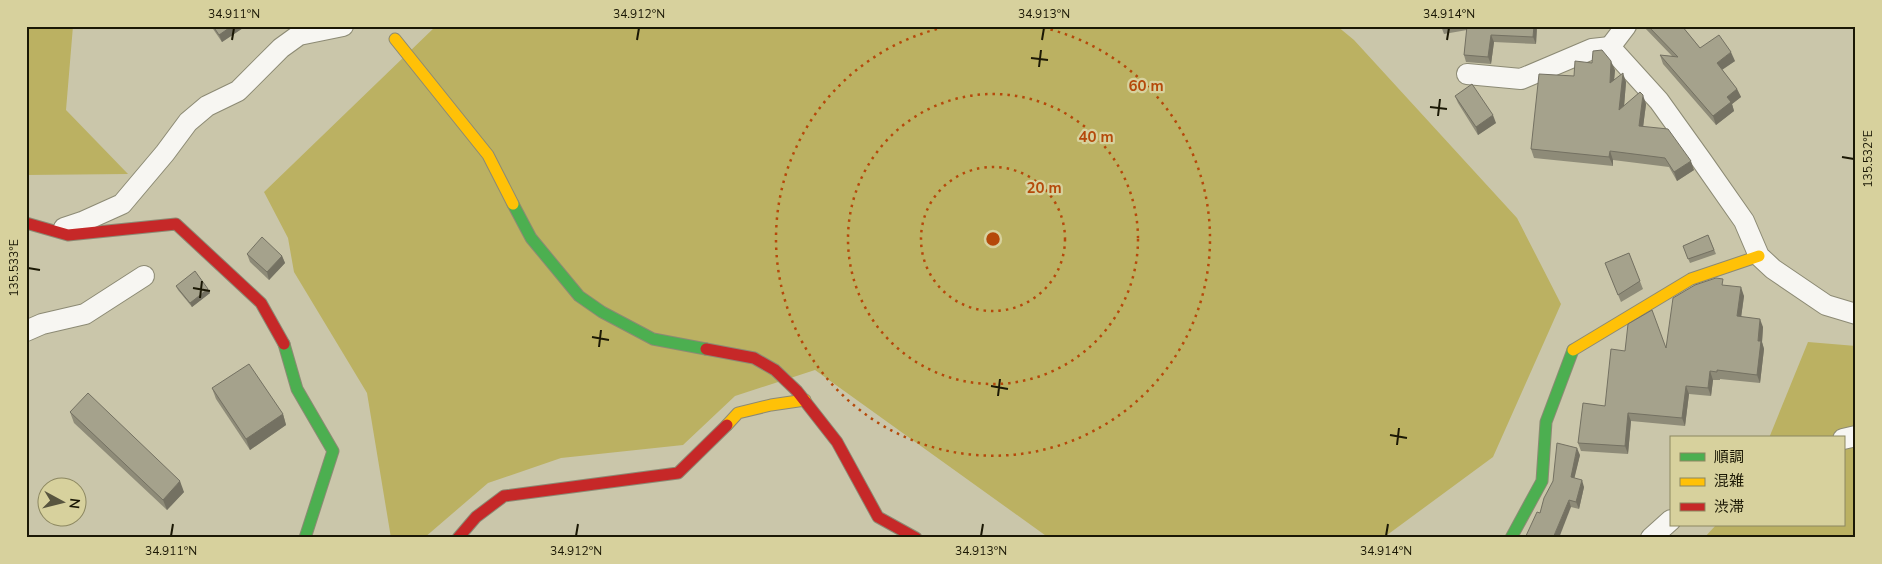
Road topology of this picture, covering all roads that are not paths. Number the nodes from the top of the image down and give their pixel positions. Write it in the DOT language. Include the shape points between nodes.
graph roads {
  1 [pos="343,26"];
  2 [pos="1626,26"];
  3 [pos="395,39"];
  4 [pos="1610,47"];
  5 [pos="1467,74"];
  6 [pos="26,223"];
  7 [pos="55,231"];
  8 [pos="1759,256"];
  9 [pos="144,276"];
  10 [pos="1856,314"];
  11 [pos="26,330"];
  12 [pos="805,400"];
  13 [pos="1670,521"];
  14 [pos="305,538"];
  15 [pos="458,538"];
  16 [pos="916,538"];
  17 [pos="1511,538"];
  18 [pos="1651,538"];
  1 -- 7 [label="street" via="299,35 281,48 238,91 207,106 188,122 122,204"];
  2 -- 4 [label="street"];
  3 -- 12 [label="street" via="488,155 531,238 578,296 653,339 754,358 775,370"];
  4 -- 5 [label="street" via="1592,49 1521,80"];
  4 -- 8 [label="street" via="1660,101 1744,221"];
  6 -- 7 [label="street"];
  7 -- 14 [label="street" via="68,235 176,224 260,303 283,340 297,389 333,451"];
  8 -- 10 [label="street" via="1826,305"];
  8 -- 17 [label="street" via="1691,279 1574,348 1546,422 1542,481"];
  9 -- 11 [label="street" via="85,314"];
  12 -- 15 [label="street" via="738,413 678,473 504,496 476,517"];
  12 -- 16 [label="street" via="837,442 878,517"];
  13 -- 18 [label="street"];
}
